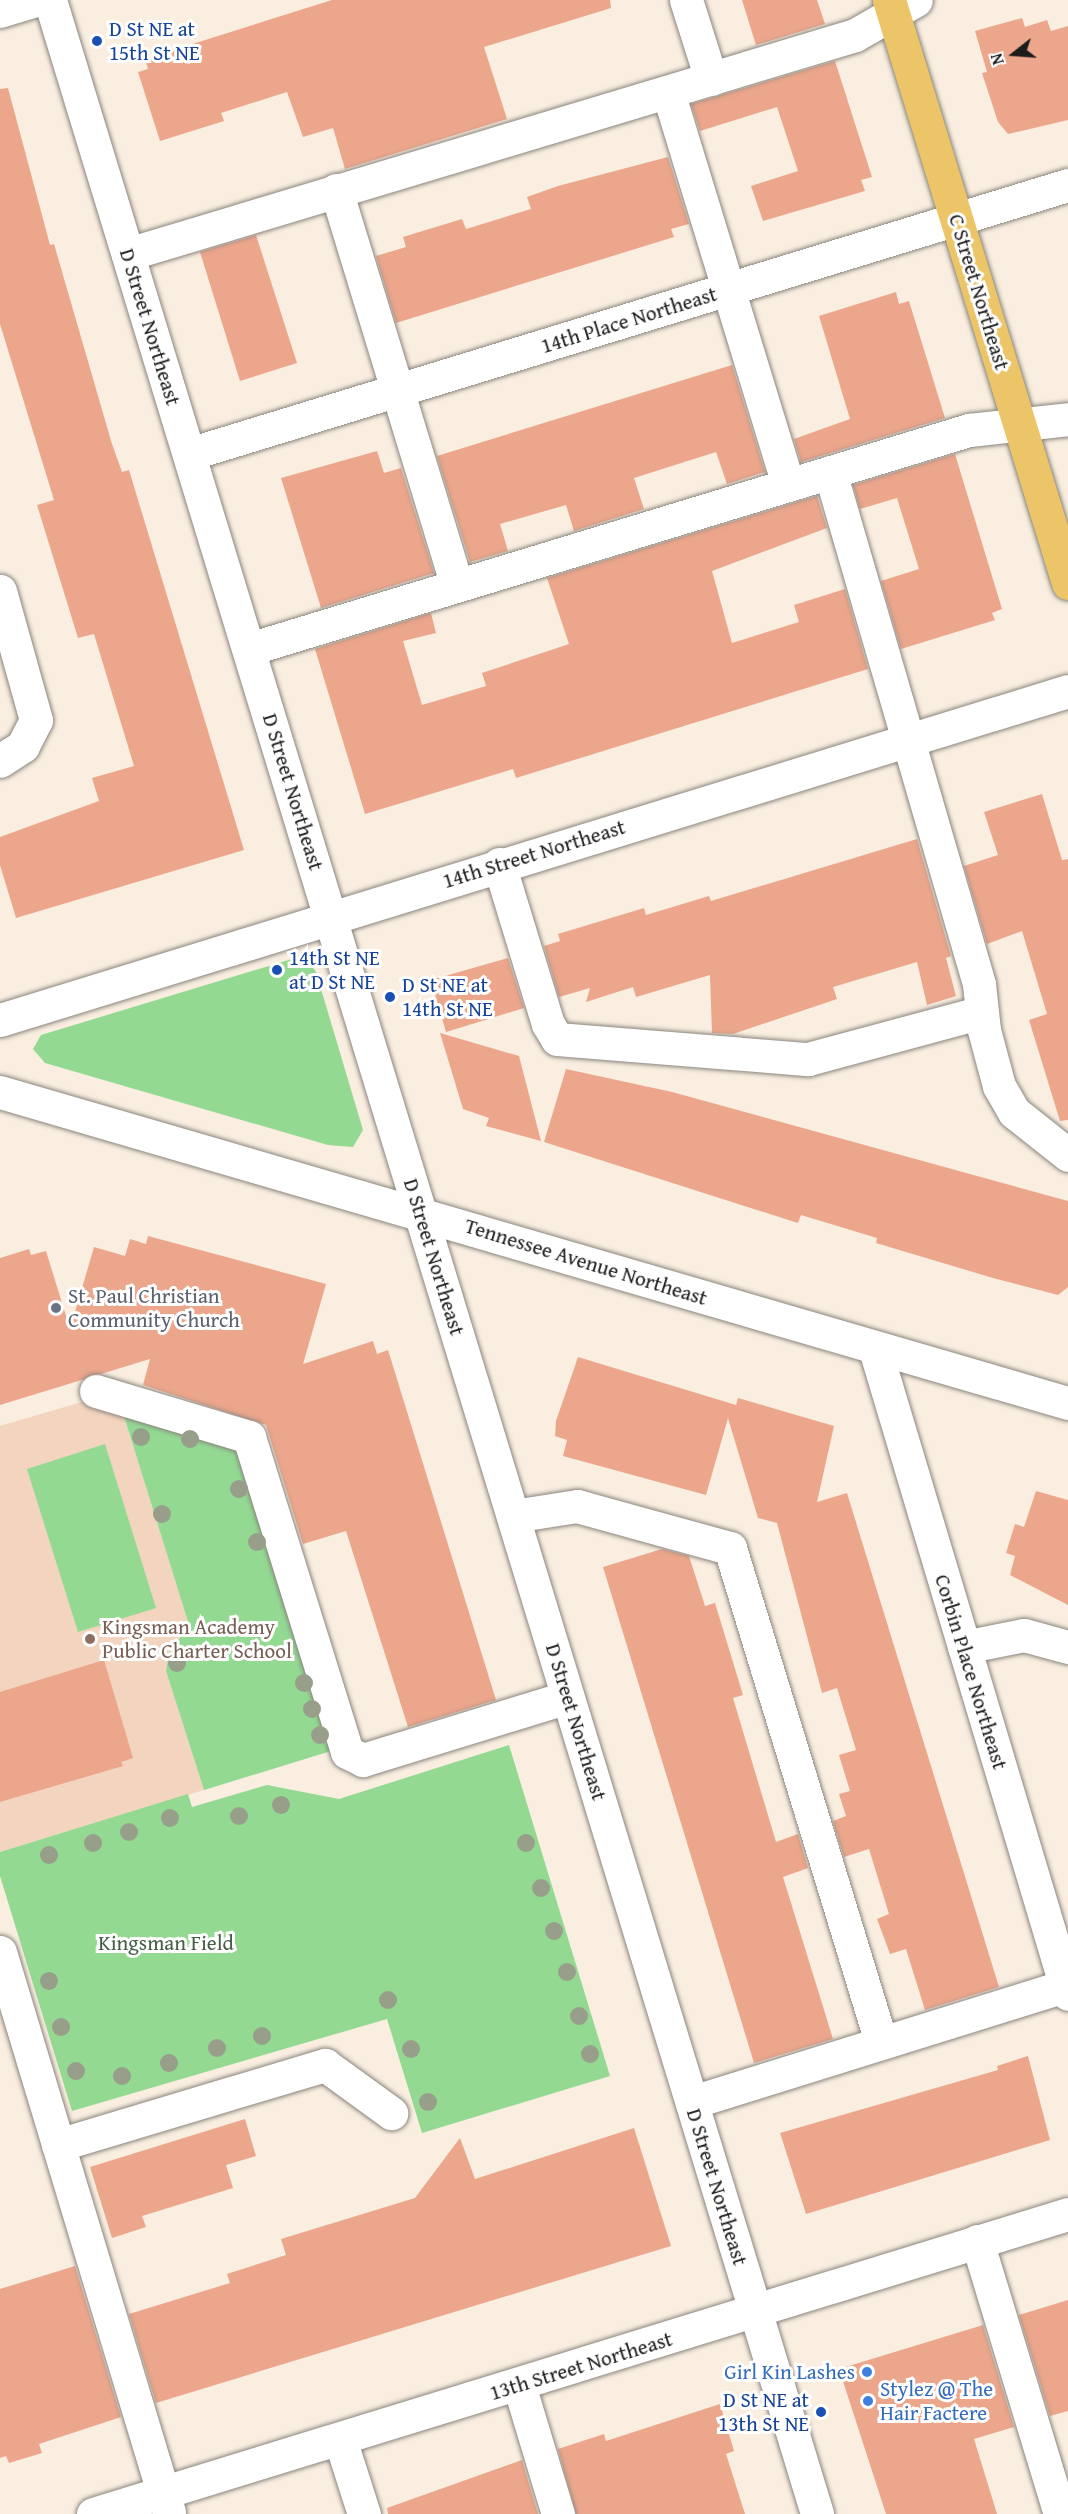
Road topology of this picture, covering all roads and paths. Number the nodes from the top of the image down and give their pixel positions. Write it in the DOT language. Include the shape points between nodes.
graph roads {
  1 [pos="37,0"];
  2 [pos="50,0"];
  3 [pos="686,0"];
  4 [pos="899,4"];
  5 [pos="0,11"];
  6 [pos="711,79"];
  7 [pos="668,92"];
  8 [pos="1068,185"];
  9 [pos="336,190"];
  10 [pos="956,220"];
  11 [pos="128,254"];
  12 [pos="729,289"];
  13 [pos="397,390"];
  14 [pos="1068,419"];
  15 [pos="1019,425"];
  16 [pos="189,454"];
  17 [pos="830,472"];
  18 [pos="788,484"];
  19 [pos="1068,584"];
  20 [pos="457,585"];
  21 [pos="0,591"];
  22 [pos="249,649"];
  23 [pos="1068,691"];
  24 [pos="908,740"];
  25 [pos="0,761"];
  26 [pos="499,864"];
  27 [pos="332,918"];
  28 [pos="982,1012"];
  29 [pos="0,1020"];
  30 [pos="0,1092"];
  31 [pos="1068,1155"];
  32 [pos="421,1212"];
  33 [pos="875,1349"];
  34 [pos="96,1391"];
  35 [pos="1068,1402"];
  36 [pos="513,1516"];
  37 [pos="964,1647"];
  38 [pos="1068,1647"];
  39 [pos="568,1697"];
  40 [pos="0,1952"];
  41 [pos="1067,1989"];
  42 [pos="881,2042"];
  43 [pos="692,2102"];
  44 [pos="391,2113"];
  45 [pos="58,2145"];
  46 [pos="1068,2214"];
  47 [pos="977,2241"];
  48 [pos="755,2312"];
  49 [pos="519,2385"];
  50 [pos="340,2439"];
  51 [pos="166,2504"];
  52 [pos="93,2514"];
  53 [pos="364,2514"];
  54 [pos="558,2514"];
  55 [pos="817,2514"];
  56 [pos="1060,2514"];
  1 -- 5 [label="street"];
  2 -- 11 [label="street, D Street Northeast"];
  3 -- 6 [label="street"];
  4 -- 6 [label="street" via="855,35"];
  4 -- 10 [label="main road, C Street Northeast"];
  6 -- 7 [label="street"];
  7 -- 9 [label="street"];
  7 -- 12 [label="street"];
  8 -- 10 [label="street, 14th Place Northeast"];
  9 -- 11 [label="street"];
  9 -- 13 [label="street"];
  10 -- 12 [label="street, 14th Place Northeast"];
  10 -- 15 [label="main road, C Street Northeast"];
  11 -- 16 [label="street, D Street Northeast"];
  12 -- 13 [label="street, 14th Place Northeast"];
  12 -- 18 [label="street"];
  13 -- 16 [label="street, 14th Place Northeast"];
  13 -- 20 [label="street"];
  14 -- 15 [label="street"];
  15 -- 17 [label="street" via="969,430"];
  15 -- 19 [label="main road, C Street Northeast"];
  16 -- 22 [label="street, D Street Northeast"];
  17 -- 18 [label="street"];
  17 -- 24 [label="street"];
  18 -- 20 [label="street"];
  20 -- 22 [label="street"];
  21 -- 25 [label="street" via="36,720 23,746"];
  22 -- 27 [label="street, D Street Northeast"];
  23 -- 24 [label="street, 14th Street Northeast"];
  24 -- 26 [label="street, 14th Street Northeast"];
  24 -- 28 [label="street" via="979,984"];
  26 -- 27 [label="street, 14th Street Northeast"];
  26 -- 28 [label="street" via="557,1039 808,1059"];
  27 -- 29 [label="street, 14th Street Northeast"];
  27 -- 32 [label="street, D Street Northeast"];
  28 -- 31 [label="street" via="1006,1099 1039,1135"];
  30 -- 32 [label="street, Tennessee Avenue Northeast"];
  32 -- 33 [label="street, Tennessee Avenue Northeast"];
  32 -- 36 [label="street, D Street Northeast"];
  33 -- 35 [label="street, Tennessee Avenue Northeast"];
  33 -- 37 [label="street, Corbin Place Northeast"];
  34 -- 39 [label="street" via="249,1437 347,1752 363,1760"];
  36 -- 39 [label="street, D Street Northeast"];
  36 -- 42 [label="street" via="577,1506 730,1548"];
  37 -- 38 [label="street" via="1024,1635"];
  37 -- 41 [label="street, Corbin Place Northeast"];
  39 -- 43 [label="street, D Street Northeast"];
  40 -- 45 [label="street"];
  41 -- 42 [label="street"];
  42 -- 43 [label="street"];
  43 -- 48 [label="street, D Street Northeast"];
  44 -- 45 [label="street" via="325,2065"];
  45 -- 51 [label="street"];
  46 -- 47 [label="street, 13th Street Northeast"];
  47 -- 48 [label="street, 13th Street Northeast"];
  47 -- 56 [label="street"];
  48 -- 49 [label="street, 13th Street Northeast"];
  48 -- 55 [label="street, D Street Northeast"];
  49 -- 50 [label="street, 13th Street Northeast"];
  49 -- 54 [label="street"];
  50 -- 51 [label="street, 13th Street Northeast"];
  50 -- 53 [label="street"];
  51 -- 52 [label="street, 13th Street Northeast"];
}
